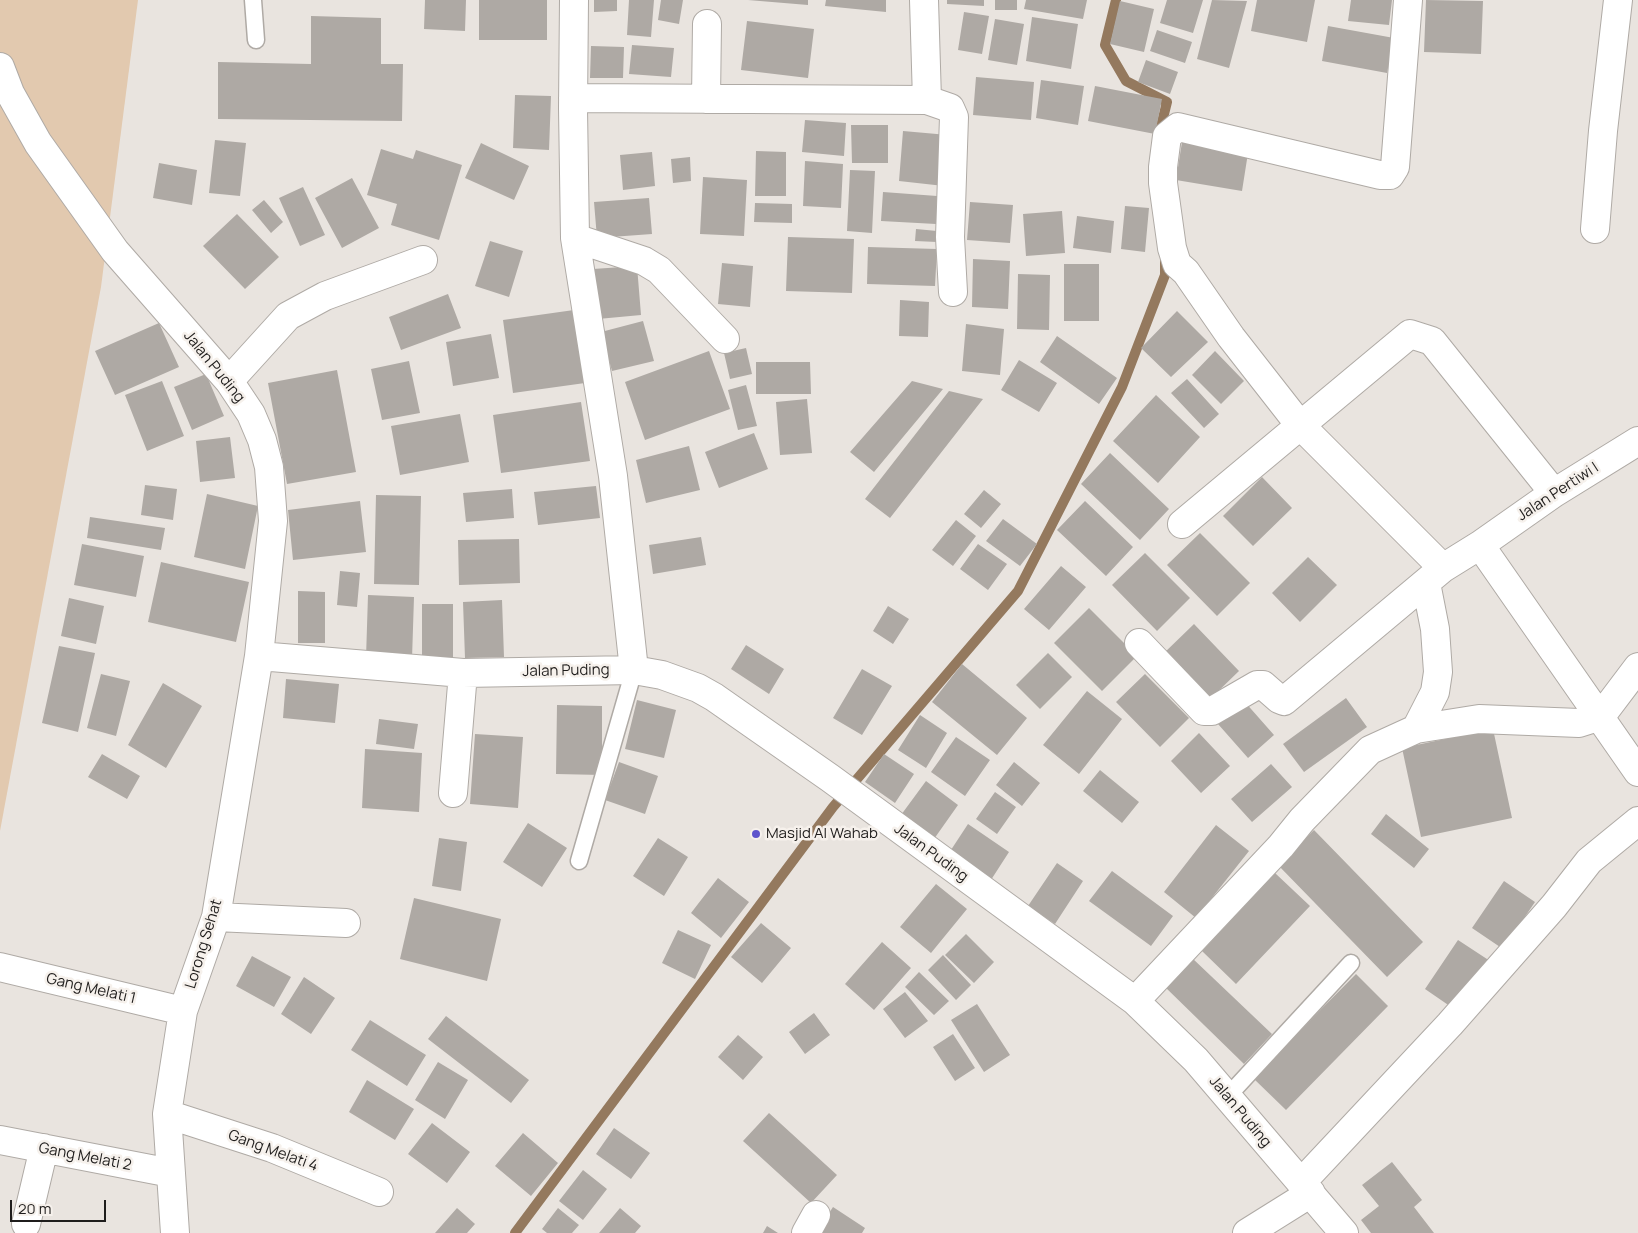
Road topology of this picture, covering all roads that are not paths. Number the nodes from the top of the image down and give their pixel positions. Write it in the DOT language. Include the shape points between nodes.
graph roads {
  1 [pos="253,0"];
  2 [pos="574,0"];
  3 [pos="924,0"];
  4 [pos="1408,0"];
  5 [pos="1618,0"];
  6 [pos="707,24"];
  7 [pos="256,40"];
  8 [pos="0,67"];
  9 [pos="573,98"];
  10 [pos="706,99"];
  11 [pos="927,100"];
  12 [pos="1595,229"];
  13 [pos="575,238"];
  14 [pos="423,260"];
  15 [pos="953,292"];
  16 [pos="725,339"];
  17 [pos="229,381"];
  18 [pos="1299,424"];
  19 [pos="1638,441"];
  20 [pos="1554,493"];
  21 [pos="1182,524"];
  22 [pos="1480,545"];
  23 [pos="1434,575"];
  24 [pos="1139,643"];
  25 [pos="259,656"];
  26 [pos="1638,668"];
  27 [pos="634,670"];
  28 [pos="463,673"];
  29 [pos="1600,716"];
  30 [pos="1416,728"];
  31 [pos="1638,772"];
  32 [pos="452,793"];
  33 [pos="1638,822"];
  34 [pos="579,861"];
  35 [pos="216,917"];
  36 [pos="346,923"];
  37 [pos="1351,963"];
  38 [pos="0,968"];
  39 [pos="1135,1001"];
  40 [pos="183,1011"];
  41 [pos="1227,1097"];
  42 [pos="167,1114"];
  43 [pos="0,1140"];
  44 [pos="44,1148"];
  45 [pos="171,1173"];
  46 [pos="1306,1188"];
  47 [pos="378,1192"];
  48 [pos="26,1224"];
  49 [pos="175,1233"];
  50 [pos="1246,1233"];
  51 [pos="1344,1233"];
  1 -- 7 [label="lane"];
  2 -- 9 [label="street"];
  3 -- 11 [label="street"];
  4 -- 18 [label="street" via="1395,167 1390,175 1182,127 1174,128 1167,136 1164,183 1177,264"];
  5 -- 12 [label="street"];
  6 -- 10 [label="street"];
  8 -- 17 [label="street, Jalan Puding" via="10,93 38,143 115,251"];
  9 -- 10 [label="street"];
  9 -- 13 [label="street"];
  10 -- 11 [label="street"];
  11 -- 15 [label="street" via="950,108 954,117 950,237"];
  13 -- 16 [label="street" via="644,261 659,270"];
  13 -- 27 [label="street" via="613,476"];
  14 -- 17 [label="street" via="325,296 288,316"];
  17 -- 25 [label="street, Jalan Puding" via="252,414 262,440 272,492 273,521"];
  18 -- 20 [label="street" via="1410,334 1432,341"];
  18 -- 21 [label="street"];
  18 -- 23 [label="street"];
  19 -- 20 [label="street, Jalan Pertiwi I"];
  20 -- 22 [label="street, Jalan Pertiwi I"];
  22 -- 23 [label="street, Jalan Pertiwi I"];
  22 -- 29 [label="street"];
  23 -- 24 [label="street, Jalan Pertiwi I" via="1284,700 1257,685 1212,711 1204,711"];
  23 -- 30 [label="street" via="1438,672 1435,692"];
  25 -- 28 [label="street, Jalan Puding"];
  25 -- 35 [label="street, Lorong Sehat"];
  26 -- 29 [label="street"];
  27 -- 28 [label="street, Jalan Puding"];
  27 -- 34 [label="lane"];
  27 -- 39 [label="street, Jalan Puding" via="676,679 714,697"];
  28 -- 32 [label="street"];
  29 -- 30 [label="street" via="1579,723 1479,719"];
  29 -- 31 [label="street"];
  30 -- 39 [label="street" via="1370,750"];
  33 -- 46 [label="street" via="1589,861 1554,906"];
  35 -- 36 [label="street"];
  35 -- 40 [label="street, Lorong Sehat"];
  37 -- 41 [label="lane"];
  38 -- 40 [label="street, Gang Melati 1"];
  39 -- 41 [label="street, Jalan Puding" via="1196,1060"];
  40 -- 42 [label="street, Lorong Sehat"];
  41 -- 46 [label="street, Jalan Puding"];
  42 -- 45 [label="street, Lorong Sehat"];
  42 -- 47 [label="street, Gang Melati 4" via="272,1148"];
  43 -- 44 [label="street, Gang Melati 2"];
  44 -- 45 [label="street, Gang Melati 2"];
  44 -- 48 [label="street"];
  45 -- 49 [label="street, Lorong Sehat"];
  46 -- 50 [label="street"];
  46 -- 51 [label="street, Jalan Puding"];
}
